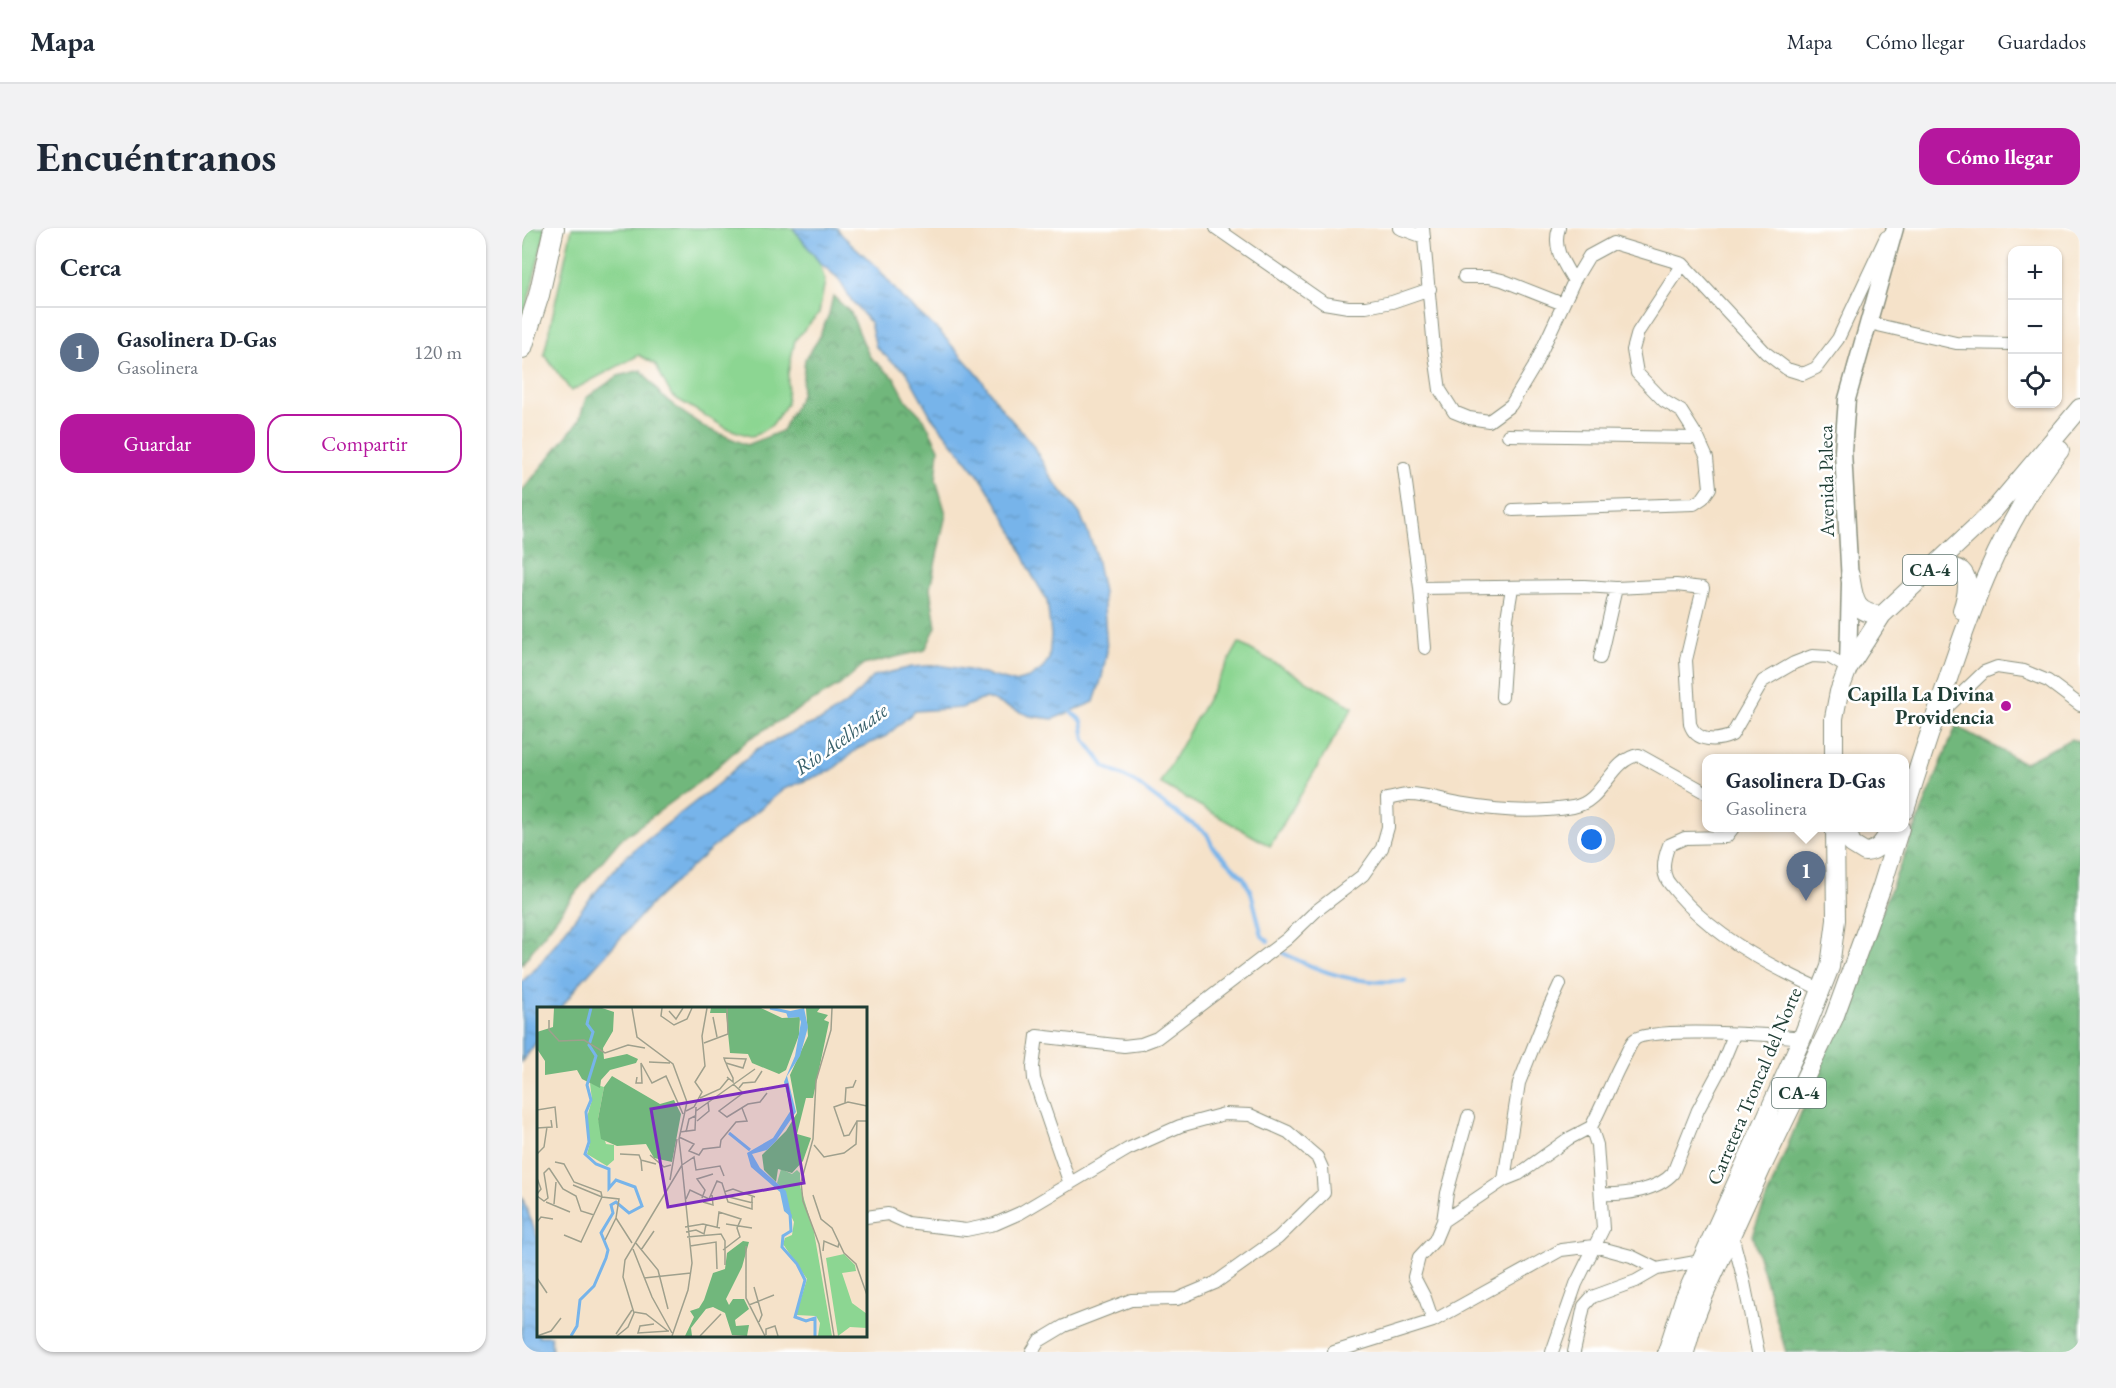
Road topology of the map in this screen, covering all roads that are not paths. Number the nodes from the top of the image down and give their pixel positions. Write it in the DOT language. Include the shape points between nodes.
graph roads {
  1 [pos="554,228"];
  2 [pos="1216,228"];
  3 [pos="1399,228"];
  4 [pos="1559,228"];
  5 [pos="1890,228"];
  6 [pos="1895,228"];
  7 [pos="1424,232"];
  8 [pos="1683,264"];
  9 [pos="1464,277"];
  10 [pos="1574,281"];
  11 [pos="1430,289"];
  12 [pos="1563,304"];
  13 [pos="1869,323"];
  14 [pos="2008,344"];
  15 [pos="522,348"];
  16 [pos="2080,408"];
  17 [pos="2080,426"];
  18 [pos="1508,435"];
  19 [pos="1698,438"];
  20 [pos="1404,468"];
  21 [pos="1513,510"];
  22 [pos="1926,574"];
  23 [pos="1850,575"];
  24 [pos="1420,588"];
  25 [pos="1512,588"];
  26 [pos="1616,588"];
  27 [pos="1882,615"];
  28 [pos="1425,648"];
  29 [pos="1600,658"];
  30 [pos="1848,668"];
  31 [pos="1502,697"];
  32 [pos="2080,705"];
  33 [pos="1934,720"];
  34 [pos="1834,754"];
  35 [pos="1920,759"];
  36 [pos="1702,790"];
  37 [pos="1909,793"];
  38 [pos="1730,832"];
  39 [pos="1835,832"];
  40 [pos="1848,832"];
  41 [pos="1889,832"];
  42 [pos="1899,832"];
  43 [pos="1560,984"];
  44 [pos="1820,989"];
  45 [pos="1734,1035"];
  46 [pos="1802,1038"];
  47 [pos="1468,1117"];
  48 [pos="1591,1126"];
  49 [pos="1504,1180"];
  50 [pos="1070,1184"];
  51 [pos="1601,1194"];
  52 [pos="867,1217"];
  53 [pos="1443,1221"];
  54 [pos="1732,1234"];
  55 [pos="1594,1246"];
  56 [pos="1701,1261"];
  57 [pos="1657,1269"];
  58 [pos="1433,1321"];
  59 [pos="1032,1352"];
  60 [pos="1334,1352"];
  61 [pos="1552,1352"];
  62 [pos="1574,1352"];
  63 [pos="1667,1352"];
  64 [pos="1685,1352"];
  65 [pos="1758,1352"];
  1 -- 15 [label="highway" via="540,295"];
  2 -- 11 [label="street" via="1324,303 1366,307"];
  3 -- 7 [label="street"];
  4 -- 10 [label="street" via="1556,246"];
  5 -- 8 [label="street" via="1838,339 1816,368 1803,374 1787,369 1766,352"];
  6 -- 13 [label="main road, Avenida Paleca"];
  7 -- 11 [label="street"];
  8 -- 10 [label="street" via="1613,243 1589,256"];
  8 -- 19 [label="street" via="1638,332 1634,350 1637,373 1664,401 1681,411"];
  9 -- 12 [label="street" via="1502,280"];
  10 -- 12 [label="street"];
  11 -- 12 [label="street" via="1440,390 1454,412 1489,422 1511,405 1534,367"];
  13 -- 14 [label="street" via="1956,343"];
  13 -- 23 [label="main road, Avenida Paleca" via="1848,399 1843,451"];
  16 -- 22 [label="main road, CA-4" via="1994,510"];
  17 -- 33 [label="main road, CA-4" via="2021,505 1986,573"];
  18 -- 19 [label="street"];
  19 -- 21 [label="street" via="1707,458 1710,488 1694,504"];
  20 -- 24 [label="street"];
  22 -- 27 [label="main road, CA-4"];
  22 -- 35 [label="main road" via="1953,566 1965,576 1968,591 1935,693"];
  23 -- 27 [label="main road" via="1860,609"];
  23 -- 30 [label="main road, Avenida Paleca"];
  24 -- 25 [label="street"];
  24 -- 28 [label="street"];
  25 -- 26 [label="street"];
  25 -- 31 [label="street"];
  26 -- 29 [label="street"];
  26 -- 30 [label="street" via="1703,588 1686,660 1690,724 1700,737 1724,739 1732,735 1763,681 1794,663 1812,656 1829,657"];
  27 -- 30 [label="main road, CA-4"];
  30 -- 34 [label="main road, CA-4" via="1836,705"];
  32 -- 33 [label="street" via="2036,675 1997,667 1984,672"];
  33 -- 35 [label="main road, CA-4"];
  35 -- 37 [label="main road, CA-4"];
  36 -- 50 [label="street" via="1639,755 1625,760 1594,796 1576,806 1509,809 1466,806 1410,795 1387,799 1388,827 1382,848 1363,875 1287,939 1157,1038 1124,1046 1037,1036 1035,1080"];
  38 -- 44 [label="street" via="1726,837 1685,838 1670,845 1665,855 1667,880 1687,904 1743,948"];
  39 -- 44 [label="main road, Carretera Troncal del Norte / CA-4" via="1834,941 1830,967"];
  40 -- 41 [label="main road" via="1852,844 1865,852 1881,845"];
  42 -- 54 [label="main road, Carretera Troncal del Norte / CA-4" via="1834,1018"];
  43 -- 49 [label="street" via="1519,1083"];
  44 -- 46 [label="main road, Carretera Troncal del Norte / CA-4"];
  45 -- 46 [label="street"];
  45 -- 48 [label="street" via="1652,1034 1634,1040"];
  45 -- 51 [label="street" via="1673,1173 1647,1189"];
  46 -- 56 [label="main road, Carretera Troncal del Norte / CA-4"];
  47 -- 53 [label="street"];
  48 -- 49 [label="street"];
  48 -- 51 [label="street" via="1597,1145"];
  49 -- 53 [label="street"];
  50 -- 52 [label="street" via="1020,1213 966,1230 908,1223 888,1214"];
  50 -- 59 [label="street" via="1128,1149 1180,1126 1224,1114 1250,1115 1288,1132 1317,1156 1324,1193 1278,1238 1215,1283 1177,1299 1131,1300 1064,1326 1039,1341"];
  51 -- 55 [label="street" via="1603,1229"];
  53 -- 58 [label="street" via="1435,1240 1419,1257 1414,1276"];
  54 -- 64 [label="main road, Carretera Troncal del Norte / CA-4"];
  54 -- 65 [label="street"];
  55 -- 57 [label="street" via="1631,1256"];
  55 -- 58 [label="street" via="1561,1250"];
  55 -- 61 [label="street"];
  56 -- 57 [label="street"];
  56 -- 63 [label="main road, Carretera Troncal del Norte / CA-4"];
  57 -- 62 [label="street" via="1592,1297 1584,1306"];
  58 -- 60 [label="street"];
}
